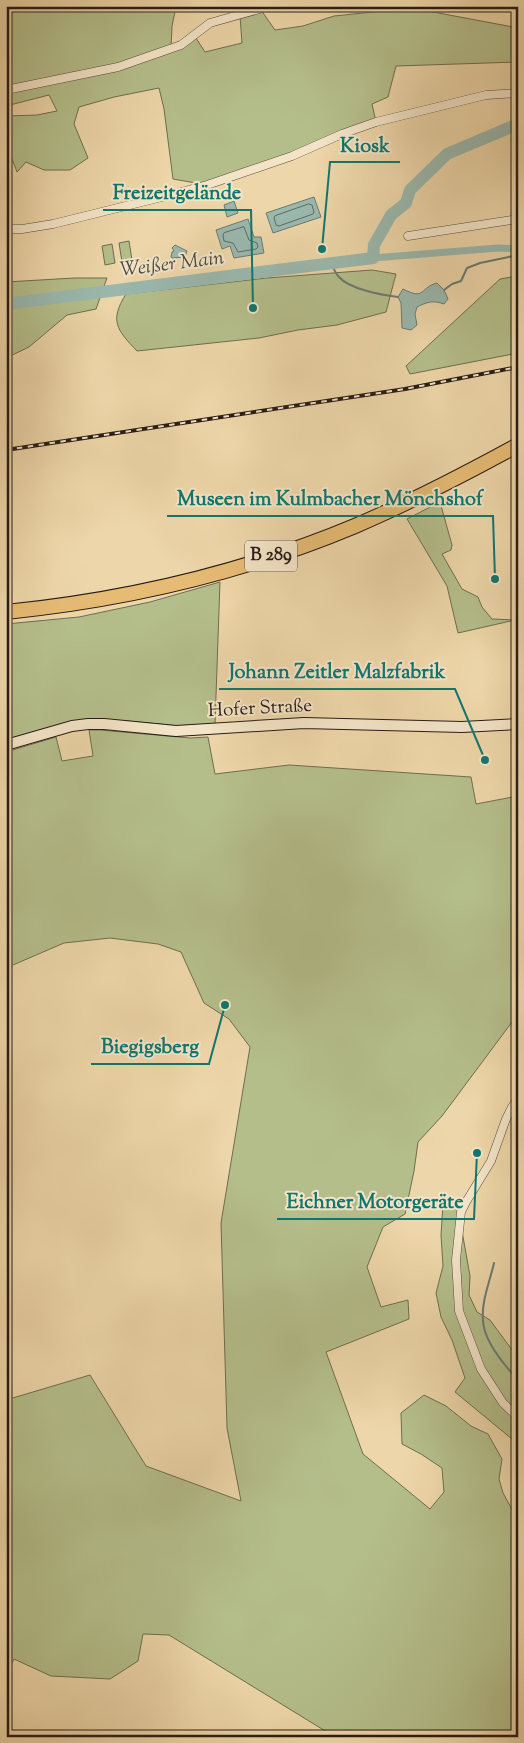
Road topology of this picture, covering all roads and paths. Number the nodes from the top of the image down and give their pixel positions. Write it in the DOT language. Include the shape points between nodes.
graph roads {
  1 [pos="270,6"];
  2 [pos="6,90"];
  3 [pos="518,93"];
  4 [pos="518,219"];
  5 [pos="6,229"];
  6 [pos="408,236"];
  7 [pos="518,445"];
  8 [pos="6,612"];
  9 [pos="518,724"];
  10 [pos="6,745"];
  11 [pos="518,1099"];
  12 [pos="518,1417"];
  1 -- 2 [label="street" via="210,23 181,45 118,67"];
  3 -- 5 [label="street" via="486,95 376,122 292,156 170,195 53,224"];
  4 -- 6 [label="street"];
  7 -- 8 [label="highway, B 289" via="397,507 271,556 120,595"];
  9 -- 10 [label="street, Hofer Straße" via="462,727 304,723 176,731 88,724"];
  11 -- 12 [label="street" via="506,1118 491,1161 461,1212 456,1260 459,1311 480,1368 503,1403"];
}
